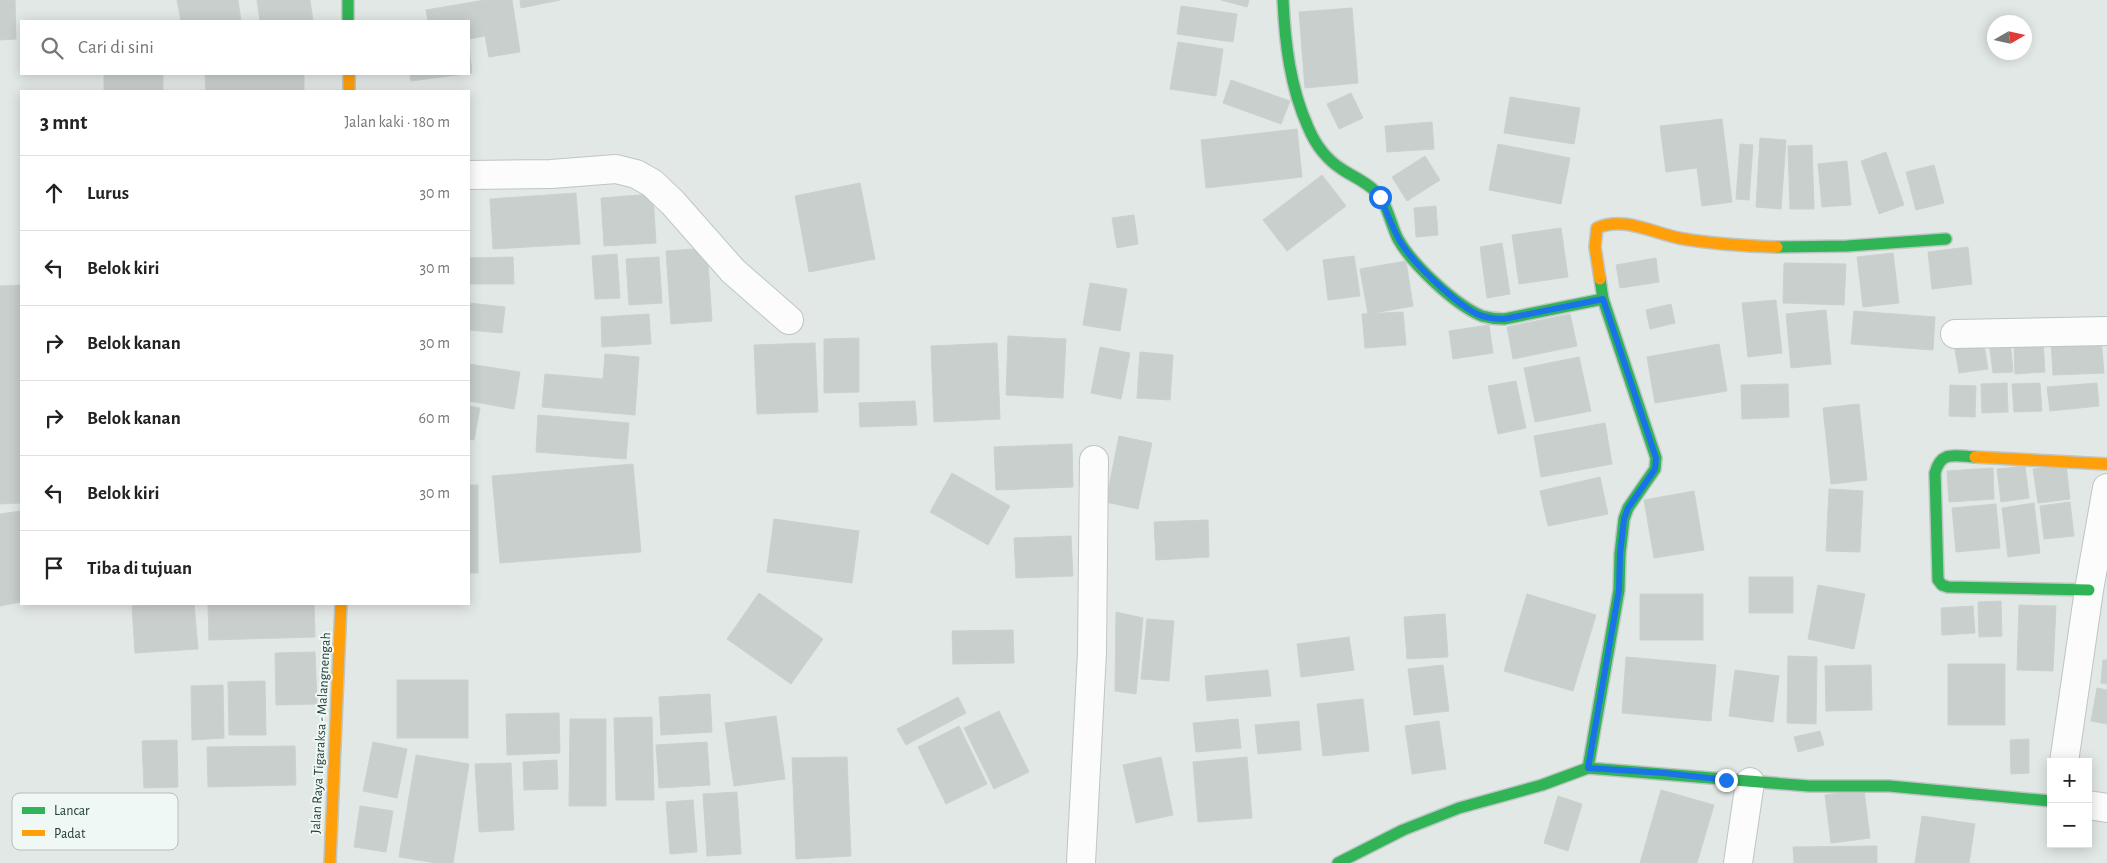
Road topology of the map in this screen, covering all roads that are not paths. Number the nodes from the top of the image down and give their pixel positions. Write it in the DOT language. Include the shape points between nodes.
graph roads {
  1 [pos="348,0"];
  2 [pos="1283,0"];
  3 [pos="348,20"];
  4 [pos="349,75"];
  5 [pos="349,90"];
  6 [pos="470,175"];
  7 [pos="1946,240"];
  8 [pos="1603,299"];
  9 [pos="789,320"];
  10 [pos="2107,330"];
  11 [pos="1955,334"];
  12 [pos="1094,460"];
  13 [pos="2107,464"];
  14 [pos="2107,488"];
  15 [pos="2089,590"];
  16 [pos="341,605"];
  17 [pos="2065,758"];
  18 [pos="1588,768"];
  19 [pos="1750,782"];
  20 [pos="2047,801"];
  21 [pos="2092,806"];
  22 [pos="2107,808"];
  23 [pos="330,863"];
  24 [pos="1080,863"];
  25 [pos="1338,863"];
  26 [pos="1738,863"];
  1 -- 3 [label="street"];
  2 -- 8 [label="street" via="1290,69 1313,136 1330,160 1371,187 1380,197 1402,245 1446,291 1479,315 1504,319"];
  4 -- 5 [label="street"];
  6 -- 9 [label="street" via="616,169 636,174 652,183 673,203 733,271"];
  7 -- 8 [label="street" via="1872,246 1777,246 1705,242 1627,225 1601,225 1595,238"];
  8 -- 18 [label="street" via="1656,458 1655,469 1624,519 1619,590"];
  10 -- 11 [label="street"];
  12 -- 24 [label="street" via="1092,652"];
  13 -- 15 [label="street" via="1946,456 1938,462 1935,473 1938,580 1942,585"];
  14 -- 15 [label="street"];
  15 -- 17 [label="street"];
  16 -- 23 [label="street, Jalan Raya Tigaraksa - Malangnengah"];
  18 -- 19 [label="street"];
  18 -- 25 [label="street" via="1542,785 1459,808 1403,830"];
  19 -- 20 [label="street" via="1889,786"];
  19 -- 26 [label="street"];
  21 -- 22 [label="street"];
}
